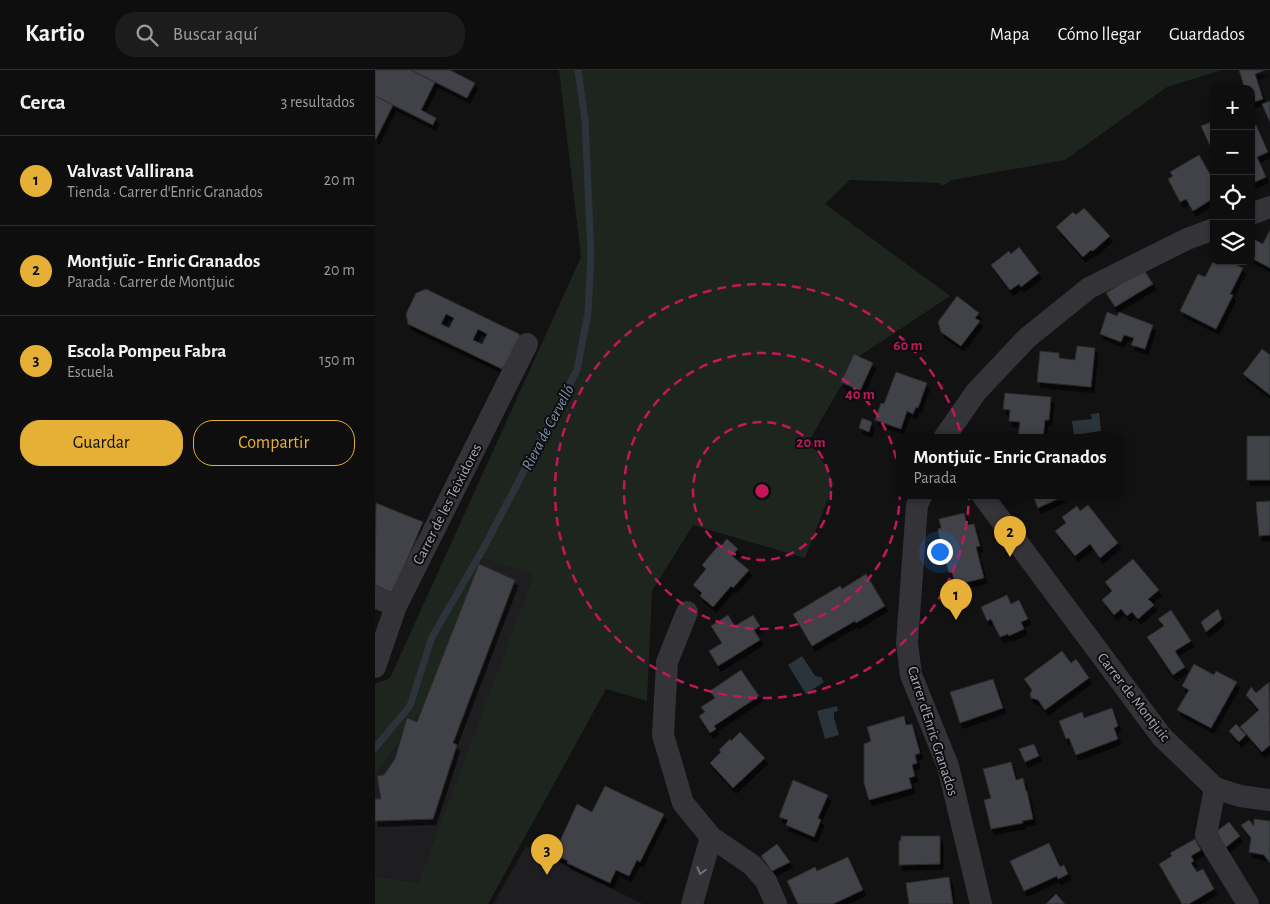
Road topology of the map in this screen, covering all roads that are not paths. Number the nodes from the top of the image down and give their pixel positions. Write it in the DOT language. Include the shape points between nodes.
graph roads {
  1 [pos="1270,207"];
  2 [pos="1255,213"];
  3 [pos="1210,230"];
  4 [pos="527,344"];
  5 [pos="947,434"];
  6 [pos="920,499"];
  7 [pos="985,499"];
  8 [pos="375,597"];
  9 [pos="396,606"];
  10 [pos="687,612"];
  11 [pos="375,667"];
  12 [pos="1215,788"];
  13 [pos="1270,800"];
  14 [pos="711,837"];
  15 [pos="692,904"];
  16 [pos="776,904"];
  17 [pos="981,904"];
  18 [pos="1248,904"];
  1 -- 2 [label="street"];
  3 -- 5 [label="street" via="1089,288 1027,338 976,392"];
  4 -- 9 [label="street, Carrer de les Teixidores"];
  6 -- 17 [label="street, Carrer d'Enric Granados" via="907,643 911,675 948,766"];
  7 -- 12 [label="street, Carrer de Montjuic" via="1162,737"];
  8 -- 9 [label="street"];
  9 -- 11 [label="street, Carrer de les Teixidores"];
  10 -- 14 [label="street" via="667,662 663,735 683,803"];
  12 -- 13 [label="street"];
  12 -- 18 [label="street" via="1206,835"];
  14 -- 15 [label="street, one-way"];
  14 -- 16 [label="street" via="752,865 766,881"];
}
